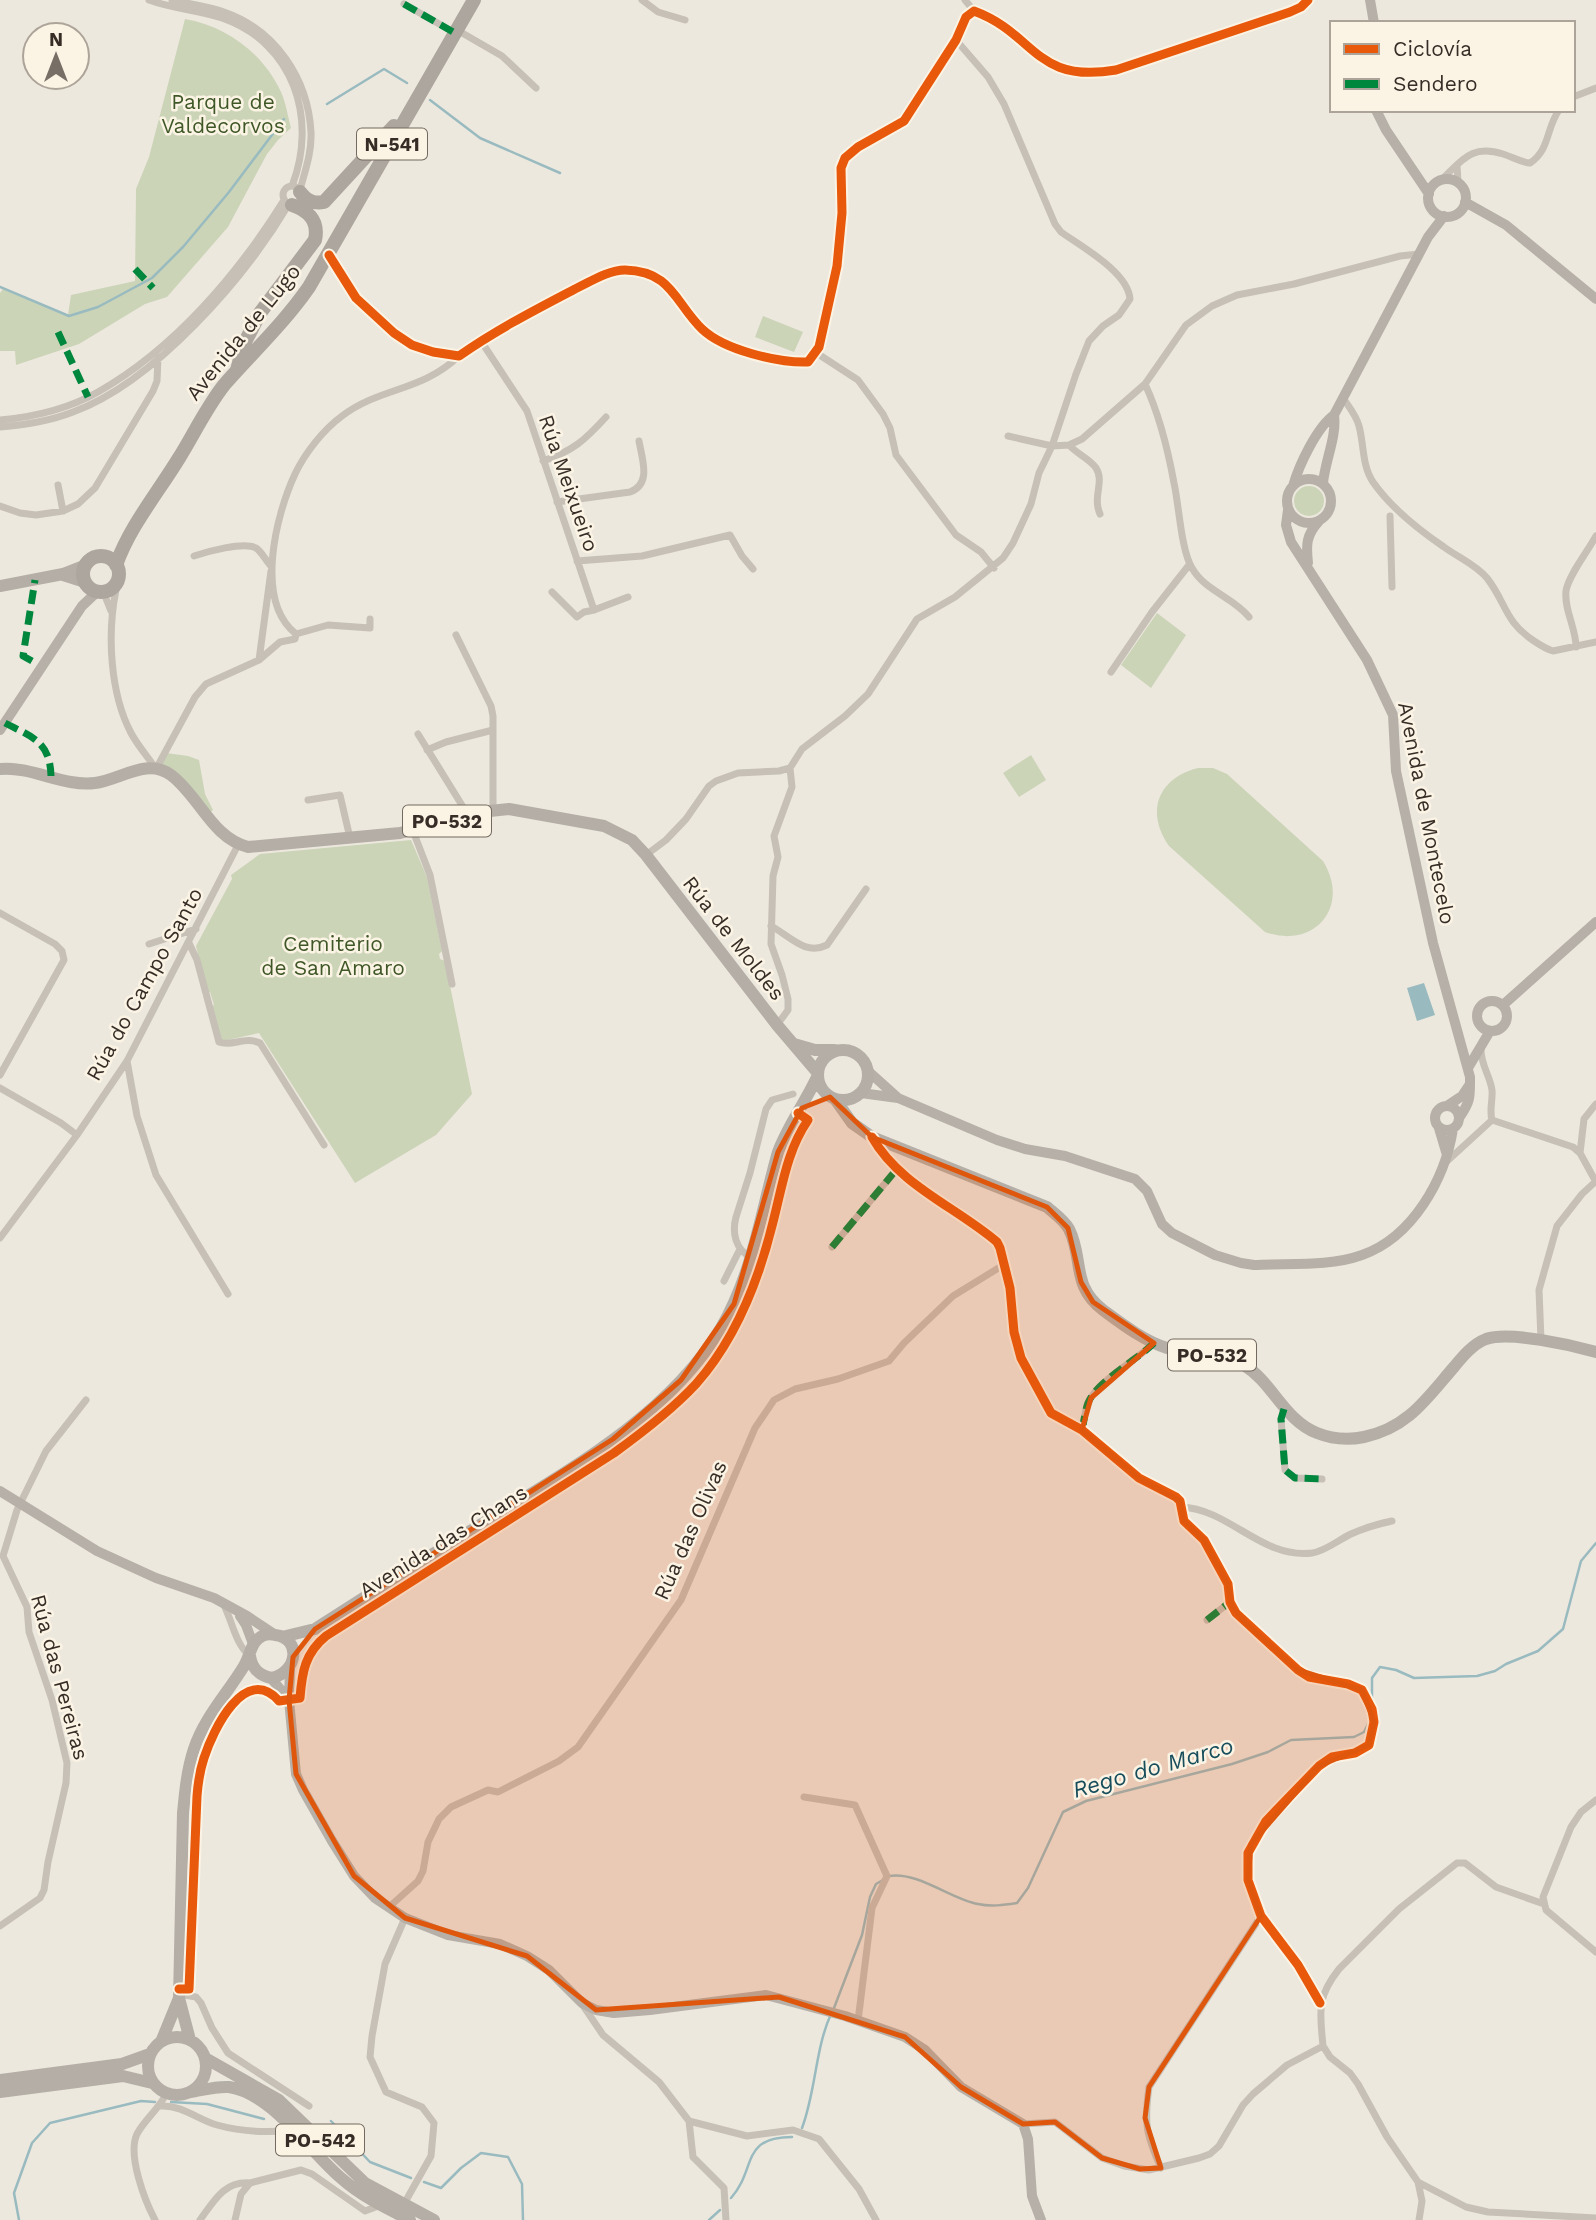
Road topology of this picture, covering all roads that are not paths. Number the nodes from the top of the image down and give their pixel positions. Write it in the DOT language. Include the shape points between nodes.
graph roads {
  1 [pos="149,0"];
  2 [pos="172,0"];
  3 [pos="474,0"];
  4 [pos="642,0"];
  5 [pos="965,0"];
  6 [pos="1308,0"];
  7 [pos="1370,0"];
  8 [pos="404,4"];
  9 [pos="974,10"];
  10 [pos="685,20"];
  11 [pos="1374,21"];
  12 [pos="456,31"];
  13 [pos="956,40"];
  14 [pos="536,88"];
  15 [pos="1596,88"];
  16 [pos="1575,96"];
  17 [pos="416,101"];
  18 [pos="1377,112"];
  19 [pos="1558,112"];
  20 [pos="1457,165"];
  21 [pos="1458,182"];
  22 [pos="1434,187"];
  23 [pos="297,189"];
  24 [pos="1465,202"];
  25 [pos="288,203"];
  26 [pos="1433,209"];
  27 [pos="1444,216"];
  28 [pos="1428,237"];
  29 [pos="1419,254"];
  30 [pos="329,255"];
  31 [pos="1596,299"];
  32 [pos="481,341"];
  33 [pos="815,352"];
  34 [pos="459,356"];
  35 [pos="159,357"];
  36 [pos="237,372"];
  37 [pos="1145,384"];
  38 [pos="1343,398"];
  39 [pos="1334,415"];
  40 [pos="606,417"];
  41 [pos="0,421"];
  42 [pos="0,427"];
  43 [pos="1008,436"];
  44 [pos="639,441"];
  45 [pos="1052,446"];
  46 [pos="1069,446"];
  47 [pos="543,461"];
  48 [pos="1323,483"];
  49 [pos="58,485"];
  50 [pos="1293,486"];
  51 [pos="557,502"];
  52 [pos="0,506"];
  53 [pos="1289,510"];
  54 [pos="63,511"];
  55 [pos="1100,514"];
  56 [pos="1390,516"];
  57 [pos="1320,521"];
  58 [pos="1596,536"];
  59 [pos="194,556"];
  60 [pos="111,561"];
  61 [pos="577,561"];
  62 [pos="86,565"];
  63 [pos="1189,565"];
  64 [pos="1308,566"];
  65 [pos="271,568"];
  66 [pos="993,568"];
  67 [pos="752,569"];
  68 [pos="63,575"];
  69 [pos="0,586"];
  70 [pos="98,587"];
  71 [pos="1392,587"];
  72 [pos="552,592"];
  73 [pos="628,597"];
  74 [pos="594,610"];
  75 [pos="111,611"];
  76 [pos="1249,617"];
  77 [pos="370,619"];
  78 [pos="296,634"];
  79 [pos="456,635"];
  80 [pos="1596,642"];
  81 [pos="1576,647"];
  82 [pos="259,660"];
  83 [pos="1111,672"];
  84 [pos="0,730"];
  85 [pos="493,730"];
  86 [pos="418,734"];
  87 [pos="427,750"];
  88 [pos="0,761"];
  89 [pos="790,768"];
  90 [pos="0,769"];
  91 [pos="156,769"];
  92 [pos="29,771"];
  93 [pos="308,800"];
  94 [pos="493,810"];
  95 [pos="468,815"];
  96 [pos="413,831"];
  97 [pos="351,838"];
  98 [pos="238,845"];
  99 [pos="646,855"];
  100 [pos="866,889"];
  101 [pos="0,913"];
  102 [pos="1596,922"];
  103 [pos="771,926"];
  104 [pos="196,929"];
  105 [pos="189,943"];
  106 [pos="149,944"];
  107 [pos="452,984"];
  108 [pos="1503,1005"];
  109 [pos="1477,1016"];
  110 [pos="1455,1024"];
  111 [pos="777,1025"];
  112 [pos="1488,1035"];
  113 [pos="793,1044"];
  114 [pos="842,1050"];
  115 [pos="127,1061"];
  116 [pos="868,1072"];
  117 [pos="1486,1074"];
  118 [pos="0,1075"];
  119 [pos="817,1075"];
  120 [pos="1470,1076"];
  121 [pos="0,1088"];
  122 [pos="793,1094"];
  123 [pos="859,1095"];
  124 [pos="832,1098"];
  125 [pos="898,1098"];
  126 [pos="1596,1104"];
  127 [pos="1447,1106"];
  128 [pos="800,1111"];
  129 [pos="1492,1120"];
  130 [pos="852,1123"];
  131 [pos="1456,1124"];
  132 [pos="1439,1128"];
  133 [pos="78,1135"];
  134 [pos="872,1137"];
  135 [pos="324,1145"];
  136 [pos="1580,1153"];
  137 [pos="1446,1160"];
  138 [pos="896,1170"];
  139 [pos="1596,1182"];
  140 [pos="0,1238"];
  141 [pos="832,1247"];
  142 [pos="740,1249"];
  143 [pos="752,1257"];
  144 [pos="1005,1264"];
  145 [pos="724,1281"];
  146 [pos="228,1294"];
  147 [pos="1541,1341"];
  148 [pos="1154,1343"];
  149 [pos="1596,1352"];
  150 [pos="86,1401"];
  151 [pos="1284,1409"];
  152 [pos="1082,1430"];
  153 [pos="1322,1479"];
  154 [pos="0,1491"];
  155 [pos="21,1504"];
  156 [pos="1181,1507"];
  157 [pos="1392,1521"];
  158 [pos="1230,1602"];
  159 [pos="222,1603"];
  160 [pos="236,1611"];
  161 [pos="1207,1620"];
  162 [pos="315,1629"];
  163 [pos="278,1636"];
  164 [pos="252,1650"];
  165 [pos="292,1662"];
  166 [pos="268,1677"];
  167 [pos="228,1691"];
  168 [pos="289,1700"];
  169 [pos="804,1797"];
  170 [pos="1596,1800"];
  171 [pos="1544,1904"];
  172 [pos="388,1908"];
  173 [pos="1261,1916"];
  174 [pos="405,1918"];
  175 [pos="0,1926"];
  176 [pos="1596,1952"];
  177 [pos="179,1996"];
  178 [pos="582,2003"];
  179 [pos="1320,2003"];
  180 [pos="858,2021"];
  181 [pos="190,2039"];
  182 [pos="161,2042"];
  183 [pos="1323,2046"];
  184 [pos="150,2054"];
  185 [pos="205,2058"];
  186 [pos="0,2080"];
  187 [pos="152,2083"];
  188 [pos="0,2092"];
  189 [pos="191,2092"];
  190 [pos="166,2094"];
  191 [pos="161,2106"];
  192 [pos="309,2106"];
  193 [pos="689,2121"];
  194 [pos="1023,2124"];
  195 [pos="293,2130"];
  196 [pos="1161,2168"];
  197 [pos="1418,2182"];
  198 [pos="250,2183"];
  199 [pos="403,2205"];
  200 [pos="381,2206"];
  201 [pos="1596,2218"];
  202 [pos="155,2220"];
  203 [pos="200,2220"];
  204 [pos="235,2220"];
  205 [pos="410,2220"];
  206 [pos="434,2220"];
  207 [pos="726,2220"];
  208 [pos="876,2220"];
  209 [pos="1041,2220"];
  210 [pos="1419,2220"];
  1 -- 23 [label="street" via="223,18 252,35 287,71 300,106 303,136"];
  2 -- 23 [label="street" via="216,9 246,23 275,44 291,65 307,103 312,134"];
  3 -- 12 [label="highway, Avenida de Lugo / N-541"];
  4 -- 10 [label="street" via="658,12"];
  5 -- 9 [label="street"];
  6 -- 9 [label="street" via="1290,12 1096,74 1046,63 1006,26"];
  7 -- 11 [label="street"];
  8 -- 12 [label="street"];
  9 -- 13 [label="street"];
  12 -- 14 [label="street" via="502,56"];
  12 -- 17 [label="highway, Avenida de Lugo / N-541"];
  13 -- 33 [label="street" via="904,121 845,158 837,266"];
  13 -- 45 [label="street" via="1004,104 1055,224 1121,277 1130,290 1130,299 1119,315 1089,341"];
  15 -- 16 [label="street"];
  17 -- 23 [label="highway" via="324,202 316,203"];
  17 -- 30 [label="highway, Avenida de Lugo / N-541"];
  18 -- 22 [label="street" via="1419,179"];
  19 -- 20 [label="street" via="1542,152 1530,163 1482,152 1465,156"];
  20 -- 21 [label="street"];
  20 -- 22 [label="street"];
  21 -- 22 [label="street"];
  21 -- 24 [label="street" via="1465,191"];
  22 -- 26 [label="street"];
  23 -- 25 [label="street" via="300,201"];
  23 -- 25 [label="street" via="284,190"];
  24 -- 27 [label="street" via="1457,214"];
  24 -- 31 [label="street" via="1506,225"];
  25 -- 35 [label="street" via="255,257"];
  25 -- 36 [label="highway" via="311,215 315,240 260,313 244,344"];
  25 -- 41 [label="street" via="213,296 140,364 68,406"];
  26 -- 27 [label="street"];
  26 -- 28 [label="street"];
  27 -- 28 [label="street"];
  28 -- 29 [label="street"];
  29 -- 37 [label="street" via="1237,295 1212,306 1186,325"];
  29 -- 38 [label="street"];
  30 -- 34 [label="street" via="356,298 394,333 412,345"];
  30 -- 36 [label="highway, Avenida de Lugo / N-541" via="287,318"];
  32 -- 33 [label="street" via="589,282 627,270 671,288 704,331 725,343 791,362 808,362"];
  32 -- 34 [label="street"];
  32 -- 47 [label="street, Rúa Meixueiro" via="523,404"];
  33 -- 66 [label="street" via="858,380 883,414 896,455 956,535 981,552"];
  34 -- 65 [label="street" via="428,379 363,402 319,438 296,471 288,492"];
  35 -- 42 [label="street" via="74,412 33,424"];
  35 -- 54 [label="street" via="153,391 95,488"];
  36 -- 60 [label="highway, Avenida de Lugo / N-541" via="200,420"];
  37 -- 46 [label="street"];
  37 -- 63 [label="street" via="1168,457"];
  38 -- 39 [label="street"];
  38 -- 81 [label="street" via="1359,426 1373,481 1389,500 1486,577 1507,617 1521,632 1548,650"];
  39 -- 48 [label="street"];
  39 -- 50 [label="street" via="1325,421"];
  40 -- 47 [label="street" via="585,441"];
  43 -- 45 [label="street"];
  44 -- 51 [label="street" via="644,480 639,489"];
  45 -- 46 [label="street"];
  45 -- 66 [label="street" via="1021,528"];
  46 -- 55 [label="street" via="1098,471"];
  47 -- 51 [label="street, Rúa Meixueiro"];
  48 -- 50 [label="street" via="1307,479"];
  48 -- 57 [label="street" via="1331,503"];
  49 -- 54 [label="street"];
  50 -- 53 [label="street" via="1287,497"];
  51 -- 61 [label="street, Rúa Meixueiro"];
  52 -- 54 [label="street" via="36,515"];
  53 -- 57 [label="street" via="1298,521"];
  53 -- 64 [label="street, Avenida de Montecelo" via="1286,525 1291,542"];
  56 -- 71 [label="street"];
  57 -- 64 [label="street" via="1308,533"];
  58 -- 81 [label="street" via="1566,592"];
  59 -- 65 [label="street" via="250,546"];
  60 -- 62 [label="highway, N-541" via="92,558"];
  60 -- 70 [label="highway" via="118,576"];
  61 -- 67 [label="street" via="642,556 730,535"];
  61 -- 74 [label="street, Rúa Meixueiro"];
  62 -- 68 [label="main road"];
  62 -- 70 [label="highway" via="83,573"];
  63 -- 76 [label="street" via="1205,585"];
  63 -- 83 [label="street"];
  64 -- 110 [label="street, Avenida de Montecelo" via="1367,660 1393,715 1396,771"];
  65 -- 78 [label="street" via="280,614"];
  65 -- 82 [label="street"];
  66 -- 89 [label="street" via="917,619 868,694 802,749"];
  68 -- 69 [label="main road"];
  68 -- 70 [label="main road"];
  70 -- 75 [label="street"];
  70 -- 75 [label="street" via="116,590"];
  70 -- 84 [label="street"];
  72 -- 74 [label="street" via="577,617"];
  73 -- 74 [label="street"];
  75 -- 91 [label="street" via="113,665 122,710"];
  77 -- 78 [label="street" via="370,628 328,625"];
  78 -- 82 [label="street" via="295,639 280,642"];
  79 -- 85 [label="street" via="491,706"];
  80 -- 81 [label="street"];
  82 -- 91 [label="street" via="200,690"];
  85 -- 87 [label="street"];
  85 -- 94 [label="street"];
  86 -- 87 [label="street"];
  87 -- 95 [label="street"];
  88 -- 92 [label="main road"];
  89 -- 99 [label="street" via="738,773 716,781 673,833"];
  89 -- 103 [label="street" via="792,786 774,836 778,856"];
  90 -- 92 [label="main road"];
  91 -- 92 [label="main road" via="94,783"];
  91 -- 98 [label="main road" via="173,776 222,834"];
  93 -- 97 [label="street" via="340,795"];
  94 -- 95 [label="main road, PO-532"];
  94 -- 99 [label="main road, PO-532" via="523,810 604,826 632,840"];
  95 -- 96 [label="main road, PO-532"];
  96 -- 97 [label="main road, PO-532"];
  96 -- 107 [label="street" via="430,875"];
  97 -- 98 [label="main road, PO-532"];
  98 -- 104 [label="street, Rúa do Campo Santo"];
  99 -- 111 [label="main road, Rúa de Moldes / PO-532"];
  100 -- 103 [label="street" via="827,946 805,948"];
  101 -- 118 [label="street" via="55,944 64,955"];
  102 -- 108 [label="street"];
  103 -- 111 [label="street" via="771,944 788,999 788,1010"];
  104 -- 105 [label="street, Rúa do Campo Santo"];
  104 -- 106 [label="street"];
  105 -- 115 [label="street, Rúa do Campo Santo"];
  105 -- 135 [label="street" via="219,1042 244,1039 260,1043"];
  108 -- 109 [label="street" via="1494,1001 1484,1004"];
  108 -- 112 [label="street" via="1506,1023"];
  109 -- 110 [label="street"];
  109 -- 112 [label="street"];
  110 -- 120 [label="street, Avenida de Montecelo"];
  111 -- 113 [label="main road, Rúa de Moldes / PO-532"];
  112 -- 117 [label="street" via="1480,1051"];
  112 -- 120 [label="street" via="1477,1051"];
  113 -- 114 [label="main road"];
  113 -- 119 [label="main road, Rúa de Moldes / PO-532"];
  114 -- 116 [label="main road" via="856,1053"];
  114 -- 119 [label="main road" via="826,1056"];
  115 -- 133 [label="street, Rúa do Campo Santo"];
  115 -- 146 [label="street" via="137,1116 156,1175"];
  116 -- 123 [label="main road"];
  116 -- 125 [label="street"];
  117 -- 120 [label="street" via="1476,1070"];
  117 -- 129 [label="street" via="1492,1091"];
  119 -- 124 [label="main road, Rúa de Moldes" via="821,1088"];
  119 -- 128 [label="main road, Avenida das Chans"];
  120 -- 127 [label="street" via="1462,1096"];
  120 -- 131 [label="street" via="1469,1104"];
  121 -- 133 [label="street"];
  122 -- 142 [label="street" via="772,1100 766,1109 734,1224"];
  123 -- 124 [label="main road" via="849,1100"];
  123 -- 125 [label="street"];
  123 -- 130 [label="main road"];
  124 -- 128 [label="main road"];
  124 -- 130 [label="main road"];
  125 -- 137 [label="street" via="997,1140 1135,1179 1172,1233 1241,1264 1339,1261 1362,1255 1401,1231 1420,1208"];
  126 -- 136 [label="street" via="1584,1119"];
  127 -- 131 [label="street" via="1457,1111"];
  127 -- 132 [label="street" via="1435,1114"];
  128 -- 143 [label="main road, Avenida das Chans" via="778,1152"];
  129 -- 136 [label="street"];
  129 -- 137 [label="street"];
  130 -- 134 [label="main road, PO-532"];
  131 -- 132 [label="street" via="1446,1131"];
  131 -- 137 [label="street"];
  132 -- 137 [label="street"];
  133 -- 140 [label="street, Rúa do Campo Santo"];
  134 -- 138 [label="street"];
  134 -- 148 [label="main road, PO-532" via="1046,1207 1068,1228 1081,1282 1093,1302"];
  136 -- 139 [label="street"];
  138 -- 141 [label="street"];
  138 -- 144 [label="street" via="997,1242"];
  139 -- 147 [label="street" via="1557,1226 1539,1290"];
  142 -- 143 [label="street"];
  142 -- 145 [label="street"];
  143 -- 162 [label="main road, Avenida das Chans" via="714,1339 647,1413 589,1455"];
  144 -- 152 [label="street" via="1021,1359 1051,1413"];
  144 -- 172 [label="street, Rúa das Olivas" via="953,1296 889,1361 795,1389 774,1400 755,1428 681,1600 578,1747 498,1792 488,1790 451,1807 433,1830 418,1881"];
  147 -- 149 [label="main road, PO-532"];
  147 -- 151 [label="main road, PO-532" via="1499,1337 1479,1342 1407,1418 1380,1433 1327,1437 1305,1427"];
  148 -- 151 [label="main road, PO-532" via="1244,1365"];
  148 -- 152 [label="street" via="1091,1398"];
  150 -- 155 [label="street, Rúa das Pereiras" via="46,1451"];
  151 -- 153 [label="street" via="1285,1470 1295,1478"];
  152 -- 156 [label="street" via="1139,1478 1176,1497"];
  154 -- 155 [label="street"];
  155 -- 159 [label="street" via="113,1560"];
  155 -- 175 [label="street, Rúa das Pereiras" via="3,1556 27,1607 29,1632 52,1700 68,1773 44,1890 40,1898"];
  156 -- 157 [label="street" via="1210,1512 1270,1547 1300,1553 1321,1551 1349,1535"];
  156 -- 158 [label="street" via="1184,1521 1203,1540 1228,1584"];
  158 -- 161 [label="street"];
  158 -- 173 [label="street" via="1247,1625 1298,1670 1362,1690 1374,1722 1369,1745 1319,1766 1266,1821 1251,1844 1248,1880"];
  159 -- 160 [label="street"];
  159 -- 164 [label="street" via="242,1650"];
  160 -- 163 [label="street"];
  160 -- 164 [label="street" via="246,1625"];
  162 -- 163 [label="main road, Avenida das Chans"];
  162 -- 165 [label="main road, Avenida das Chans"];
  163 -- 164 [label="main road, Avenida das Chans" via="264,1636"];
  163 -- 165 [label="main road" via="291,1645"];
  164 -- 166 [label="main road" via="253,1667"];
  164 -- 167 [label="main road"];
  165 -- 166 [label="main road, Avenida das Chans" via="279,1676"];
  165 -- 168 [label="street"];
  166 -- 167 [label="main road, Avenida das Chans" via="243,1682"];
  166 -- 168 [label="street"];
  167 -- 177 [label="main road" via="198,1737 185,1788"];
  168 -- 172 [label="street" via="296,1774 303,1790 354,1876"];
  169 -- 180 [label="street" via="855,1805 887,1875 872,1908"];
  170 -- 171 [label="street" via="1581,1812 1567,1836 1546,1886"];
  171 -- 176 [label="street" via="1554,1918"];
  171 -- 179 [label="street" via="1496,1887 1465,1863 1457,1863 1354,1952 1332,1977"];
  172 -- 174 [label="street"];
  173 -- 179 [label="street"];
  173 -- 196 [label="street" via="1149,2087 1145,2118"];
  174 -- 178 [label="street" via="448,1935 500,1944 527,1955"];
  174 -- 199 [label="street" via="385,1964 370,2057 386,2092 422,2107 434,2123 431,2156"];
  177 -- 181 [label="main road"];
  177 -- 182 [label="main road"];
  177 -- 192 [label="street" via="195,1997 201,2003 228,2053"];
  178 -- 180 [label="street" via="614,2012 765,1995"];
  178 -- 193 [label="street" via="603,2035 659,2082"];
  179 -- 183 [label="street"];
  180 -- 194 [label="street" via="916,2043 961,2087"];
  181 -- 182 [label="main road" via="175,2037"];
  181 -- 185 [label="main road, PO-542"];
  182 -- 184 [label="main road"];
  183 -- 196 [label="street" via="1287,2065 1253,2094 1210,2154"];
  183 -- 197 [label="street" via="1358,2084"];
  184 -- 186 [label="main road" via="121,2064"];
  184 -- 187 [label="main road" via="147,2067"];
  185 -- 189 [label="main road" via="206,2072"];
  185 -- 199 [label="main road, PO-542" via="279,2100 356,2176"];
  187 -- 188 [label="main road" via="123,2076"];
  187 -- 190 [label="main road"];
  189 -- 190 [label="main road, PO-542"];
  189 -- 195 [label="main road, PO-542" via="236,2088 269,2106"];
  190 -- 191 [label="street"];
  191 -- 195 [label="street" via="174,2105 216,2124 255,2132"];
  191 -- 202 [label="street" via="134,2144 144,2199"];
  193 -- 207 [label="street" via="694,2157 724,2188"];
  193 -- 208 [label="street" via="747,2136 793,2130 819,2139 859,2189"];
  194 -- 196 [label="street" via="1055,2122 1102,2158 1140,2169"];
  194 -- 209 [label="street" via="1032,2196"];
  195 -- 200 [label="main road, PO-542" via="340,2178"];
  197 -- 201 [label="street" via="1466,2207 1488,2212"];
  197 -- 210 [label="street"];
  198 -- 200 [label="street" via="301,2170 365,2211"];
  198 -- 203 [label="street" via="239,2182 222,2190"];
  198 -- 204 [label="street" via="241,2194"];
  199 -- 206 [label="main road, PO-542"];
  200 -- 205 [label="main road, PO-542"];
}
